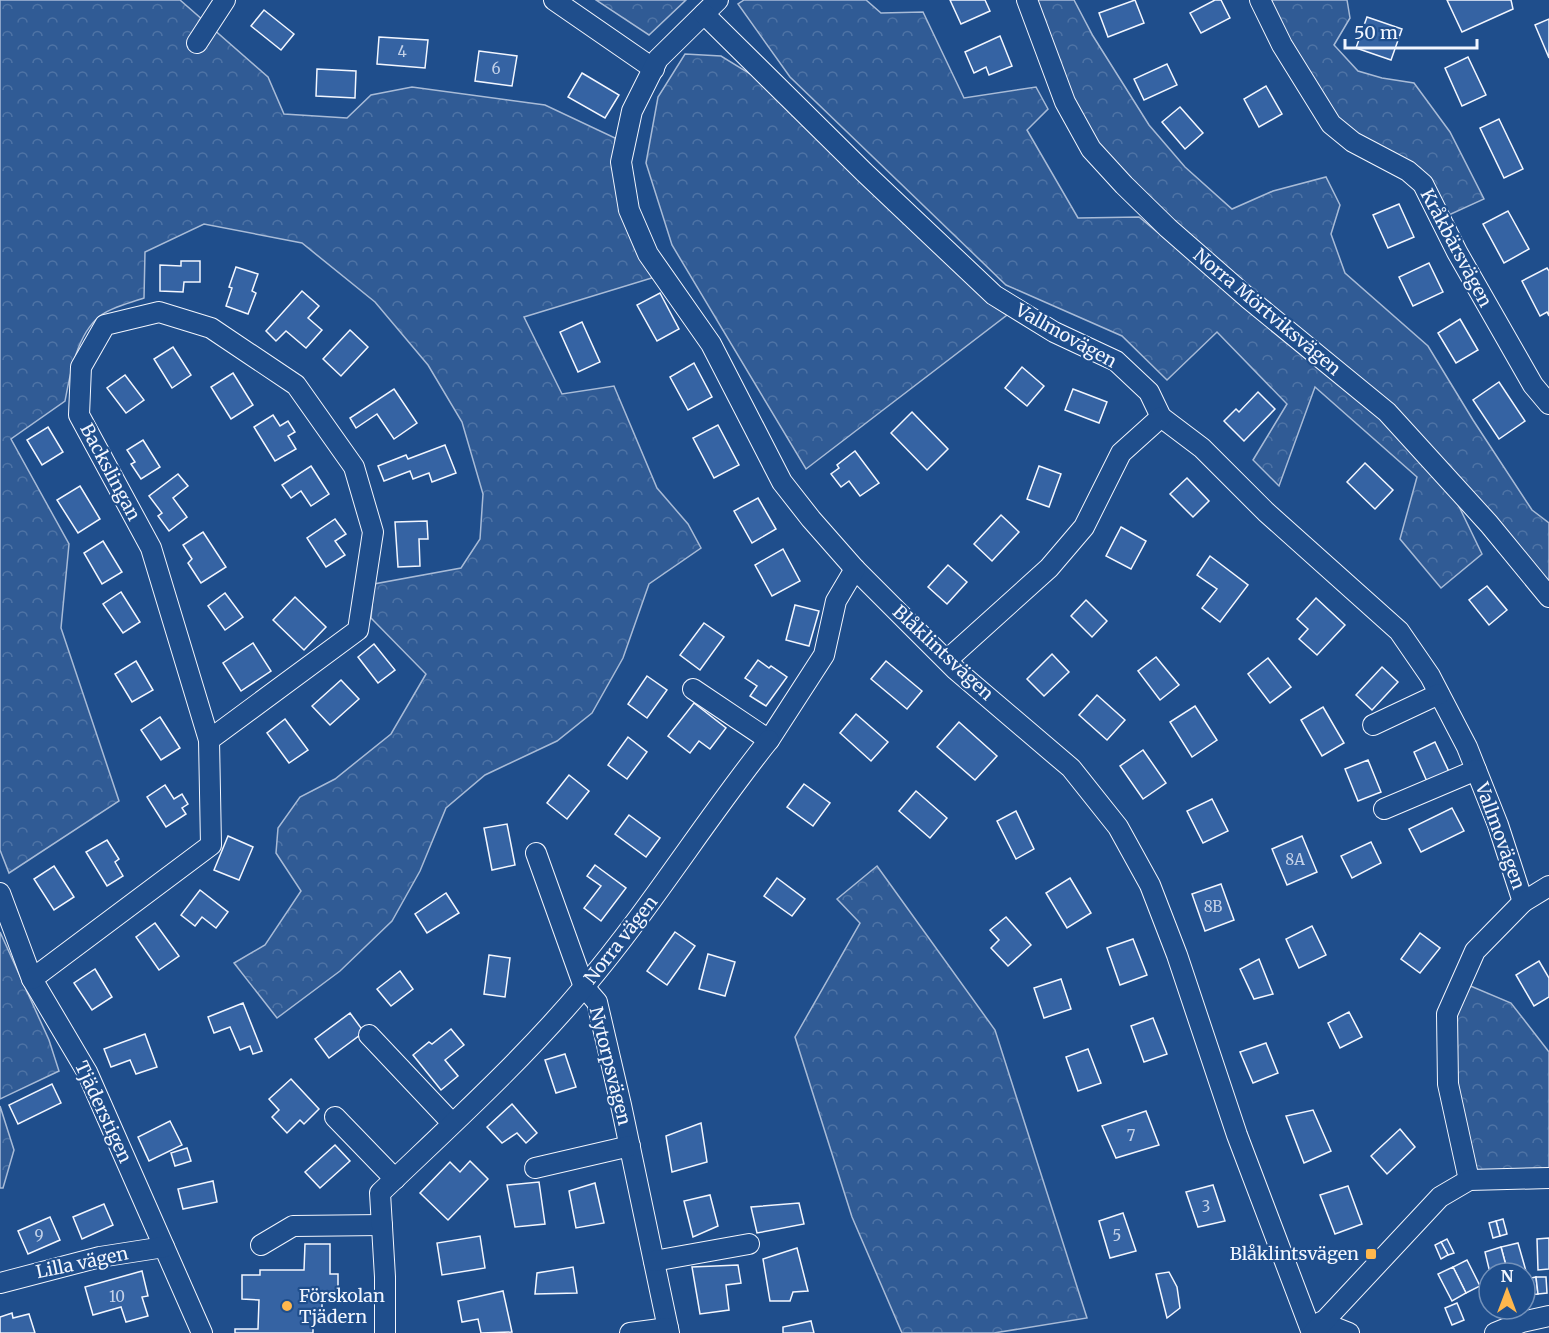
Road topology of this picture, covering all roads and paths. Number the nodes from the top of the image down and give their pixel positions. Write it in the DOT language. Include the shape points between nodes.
graph roads {
  1 [pos="225,0"];
  2 [pos="554,0"];
  3 [pos="1027,0"];
  4 [pos="1260,0"];
  5 [pos="711,7"];
  6 [pos="197,43"];
  7 [pos="654,69"];
  8 [pos="1549,404"];
  9 [pos="1161,417"];
  10 [pos="855,569"];
  11 [pos="1549,597"];
  12 [pos="947,660"];
  13 [pos="693,689"];
  14 [pos="1439,694"];
  15 [pos="1373,725"];
  16 [pos="209,740"];
  17 [pos="769,740"];
  18 [pos="1476,770"];
  19 [pos="1384,808"];
  20 [pos="536,853"];
  21 [pos="1549,886"];
  22 [pos="0,893"];
  23 [pos="1523,902"];
  24 [pos="32,979"];
  25 [pos="584,987"];
  26 [pos="369,1035"];
  27 [pos="335,1117"];
  28 [pos="452,1123"];
  29 [pos="630,1146"];
  30 [pos="535,1168"];
  31 [pos="395,1179"];
  32 [pos="1549,1179"];
  33 [pos="1469,1180"];
  34 [pos="382,1225"];
  35 [pos="748,1244"];
  36 [pos="261,1245"];
  37 [pos="164,1247"];
  38 [pos="654,1261"];
  39 [pos="0,1283"];
  40 [pos="1549,1316"];
  41 [pos="1315,1329"];
  42 [pos="668,1330"];
  43 [pos="202,1333"];
  44 [pos="385,1333"];
  45 [pos="630,1333"];
  46 [pos="1349,1333"];
  47 [pos="1495,1333"];
  1 -- 6 [label="street"];
  2 -- 7 [label="street"];
  3 -- 11 [label="street, Norra Mörtviksvägen" via="1065,102 1091,149 1124,185 1249,299 1387,412"];
  4 -- 8 [label="street, Kråkbärsvägen" via="1330,124 1423,184 1503,334"];
  5 -- 7 [label="street, Blåklintsvägen" via="658,59"];
  5 -- 9 [label="street, Vallmovägen" via="866,174 994,296 1054,332 1116,361 1149,392"];
  7 -- 10 [label="street, Blåklintsvägen" via="632,111 621,162 629,210 648,254 711,344 782,482"];
  9 -- 12 [label="street" via="1121,453 1084,526 1049,568"];
  9 -- 14 [label="street, Vallmovägen" via="1202,448 1266,512 1400,631"];
  10 -- 12 [label="street, Blåklintsvägen"];
  10 -- 17 [label="street, Norra vägen" via="836,601 824,655"];
  12 -- 41 [label="street, Blåklintsvägen" via="1071,768 1118,827 1150,885 1239,1141"];
  13 -- 17 [label="street"];
  14 -- 15 [label="street"];
  14 -- 18 [label="street, Vallmovägen"];
  16 -- 16 [label="street, Backslingan" via="358,630 373,532 354,467 296,385 212,328 159,312 105,325 81,367 79,415 151,548"];
  16 -- 24 [label="street, Backslingan" via="212,845"];
  17 -- 25 [label="street, Norra vägen"];
  18 -- 19 [label="street, Vallmovägen"];
  18 -- 23 [label="street, Vallmovägen"];
  20 -- 25 [label="street, Nytorpsvägen"];
  21 -- 23 [label="street"];
  22 -- 24 [label="street, Tjäderstigen"];
  23 -- 33 [label="street" via="1475,951 1447,1014 1449,1084"];
  24 -- 37 [label="street, Tjäderstigen" via="87,1072"];
  25 -- 28 [label="street, Norra vägen" via="510,1068"];
  25 -- 29 [label="street, Nytorpsvägen" via="597,1002"];
  26 -- 28 [label="street"];
  27 -- 31 [label="street"];
  28 -- 31 [label="street, Norra vägen"];
  29 -- 30 [label="street, Nytorpsvägen"];
  29 -- 38 [label="street, Nytorpsvägen"];
  31 -- 34 [label="street, Norra vägen" via="380,1193"];
  32 -- 33 [label="street"];
  33 -- 41 [label="street" via="1440,1197"];
  34 -- 36 [label="street" via="293,1226"];
  34 -- 44 [label="street, Norra vägen"];
  35 -- 38 [label="street"];
  37 -- 39 [label="street, Lilla vägen" via="100,1257"];
  37 -- 43 [label="street, Tjäderstigen"];
  38 -- 42 [label="street, Nytorpsvägen"];
  40 -- 47 [label="street"];
  41 -- 46 [label="street"];
  42 -- 45 [label="street, Nytorpsvägen"];
}
